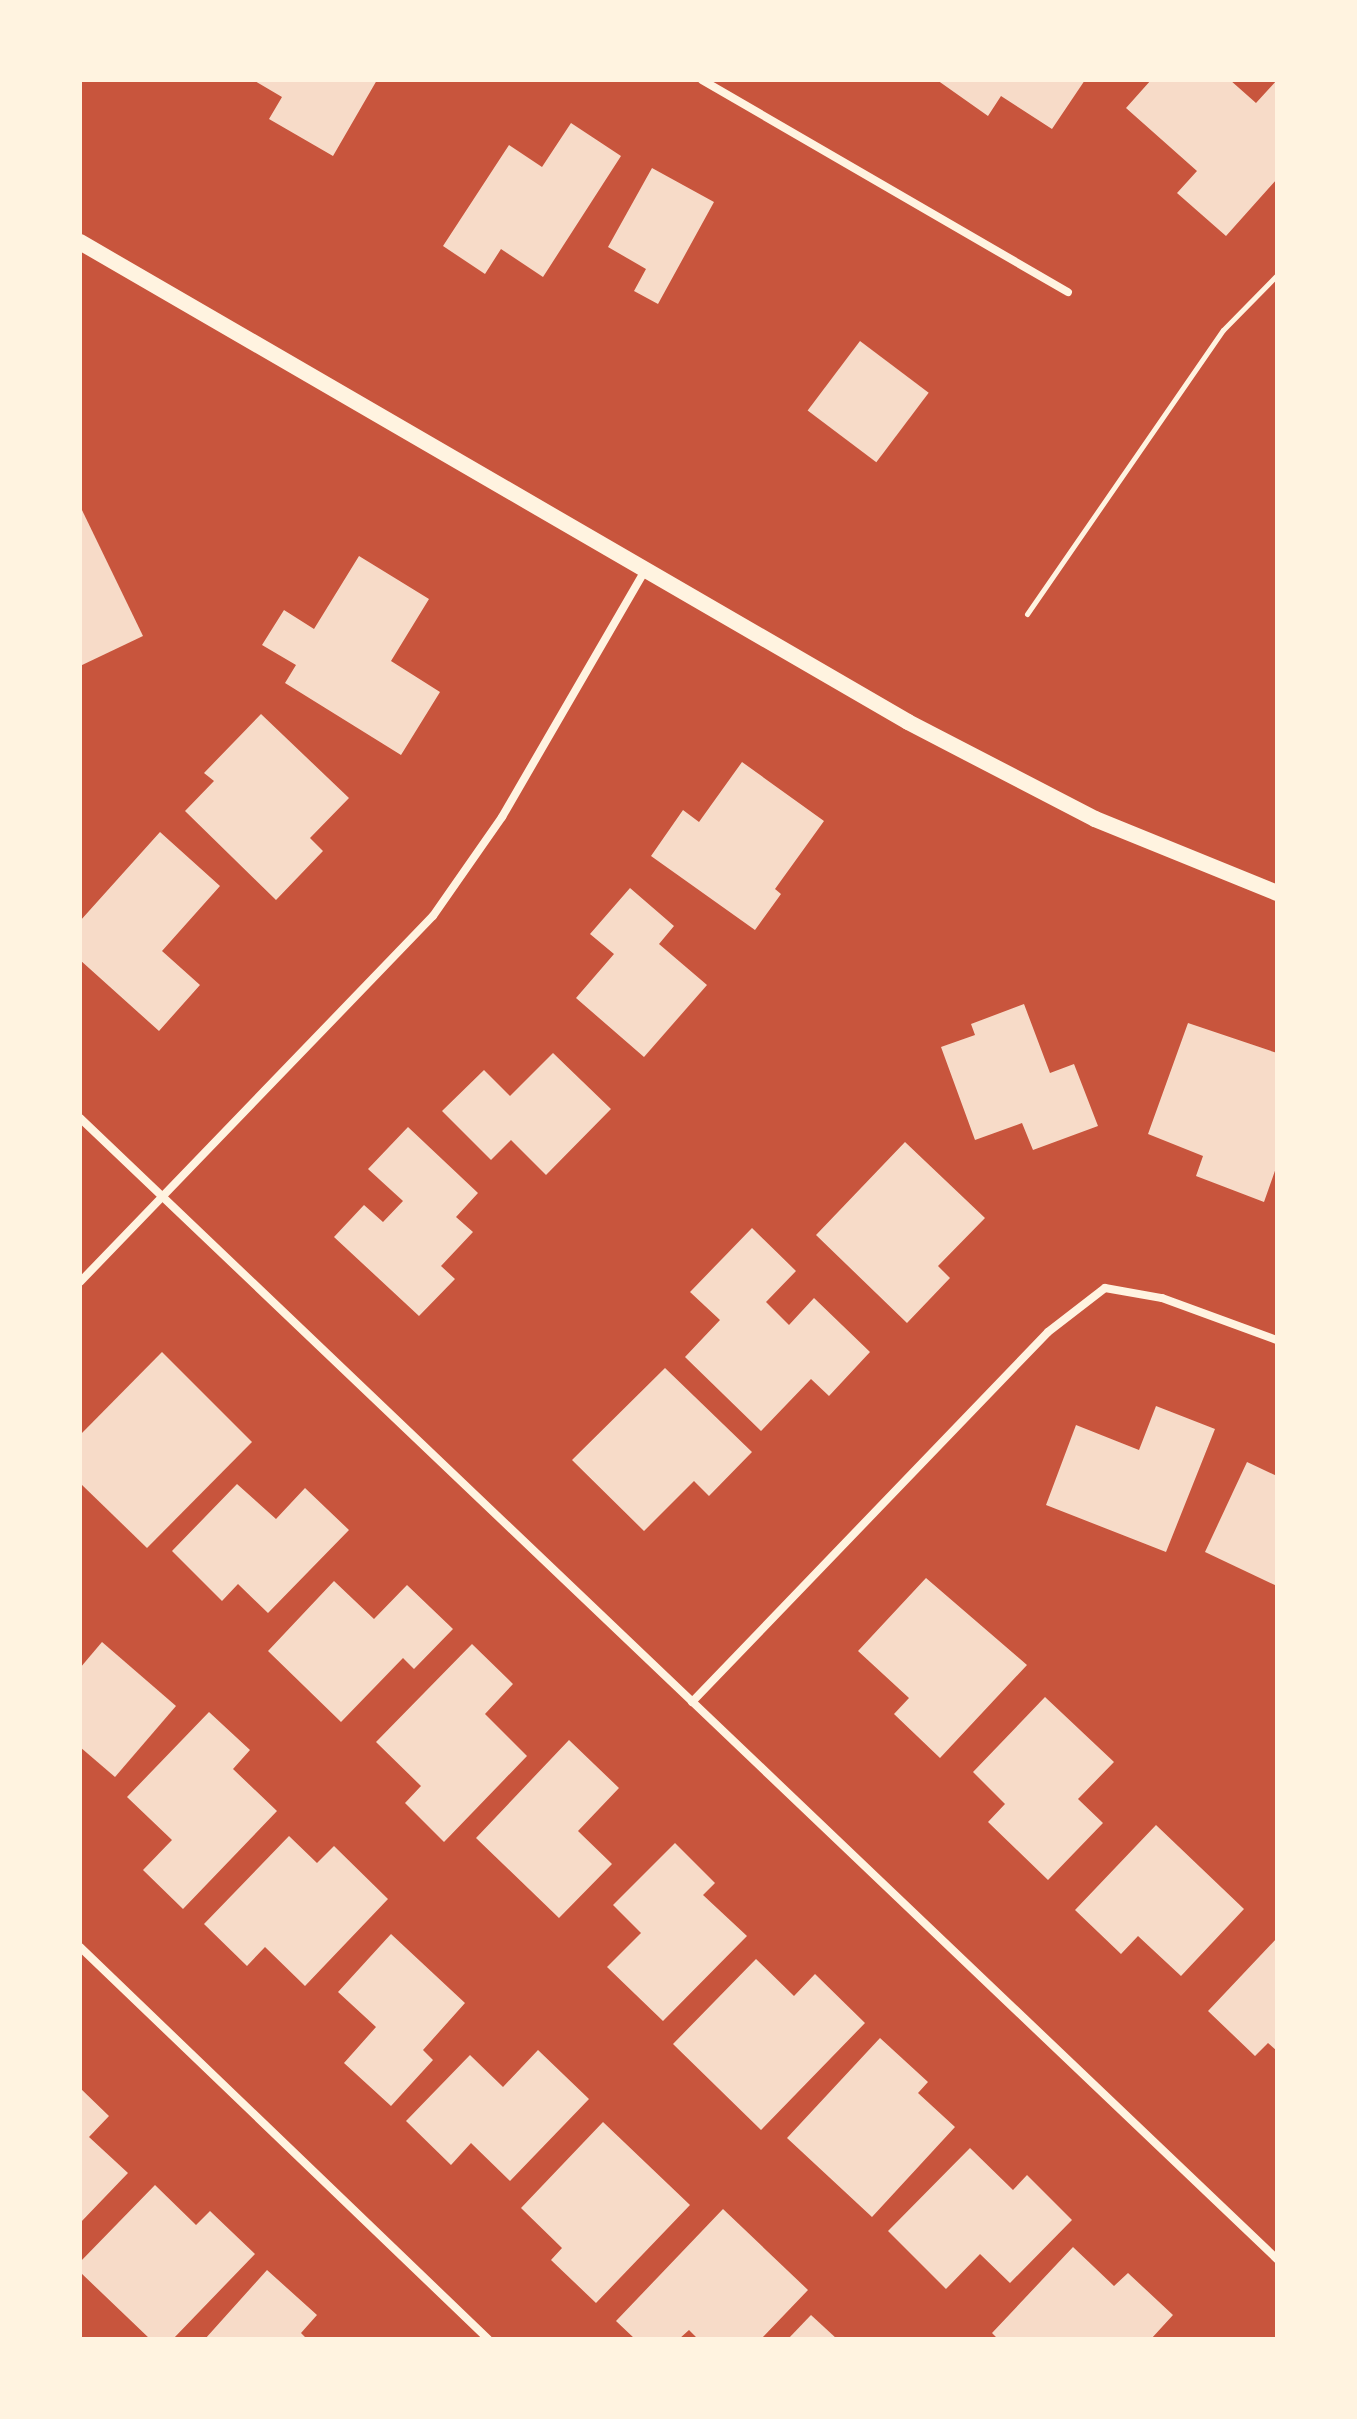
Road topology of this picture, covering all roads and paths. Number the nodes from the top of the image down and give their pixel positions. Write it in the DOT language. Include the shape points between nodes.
graph roads {
  1 [pos="702,80"];
  2 [pos="80,242"];
  3 [pos="1277,275"];
  4 [pos="1068,292"];
  5 [pos="645,570"];
  6 [pos="1027,614"];
  7 [pos="1277,893"];
  8 [pos="80,1118"];
  9 [pos="161,1197"];
  10 [pos="80,1282"];
  11 [pos="1277,1340"];
  12 [pos="692,1702"];
  13 [pos="80,1947"];
  14 [pos="1277,2259"];
  15 [pos="488,2339"];
  1 -- 4 [label="street"];
  2 -- 5 [label="main road"];
  3 -- 6 [label="path" via="1223,330"];
  5 -- 7 [label="main road" via="908,722 1095,819"];
  5 -- 9 [label="street" via="502,817 433,916"];
  8 -- 9 [label="street"];
  9 -- 10 [label="street"];
  9 -- 12 [label="street"];
  11 -- 12 [label="street" via="1162,1298 1105,1288 1048,1332"];
  12 -- 14 [label="street"];
  13 -- 15 [label="street"];
}
